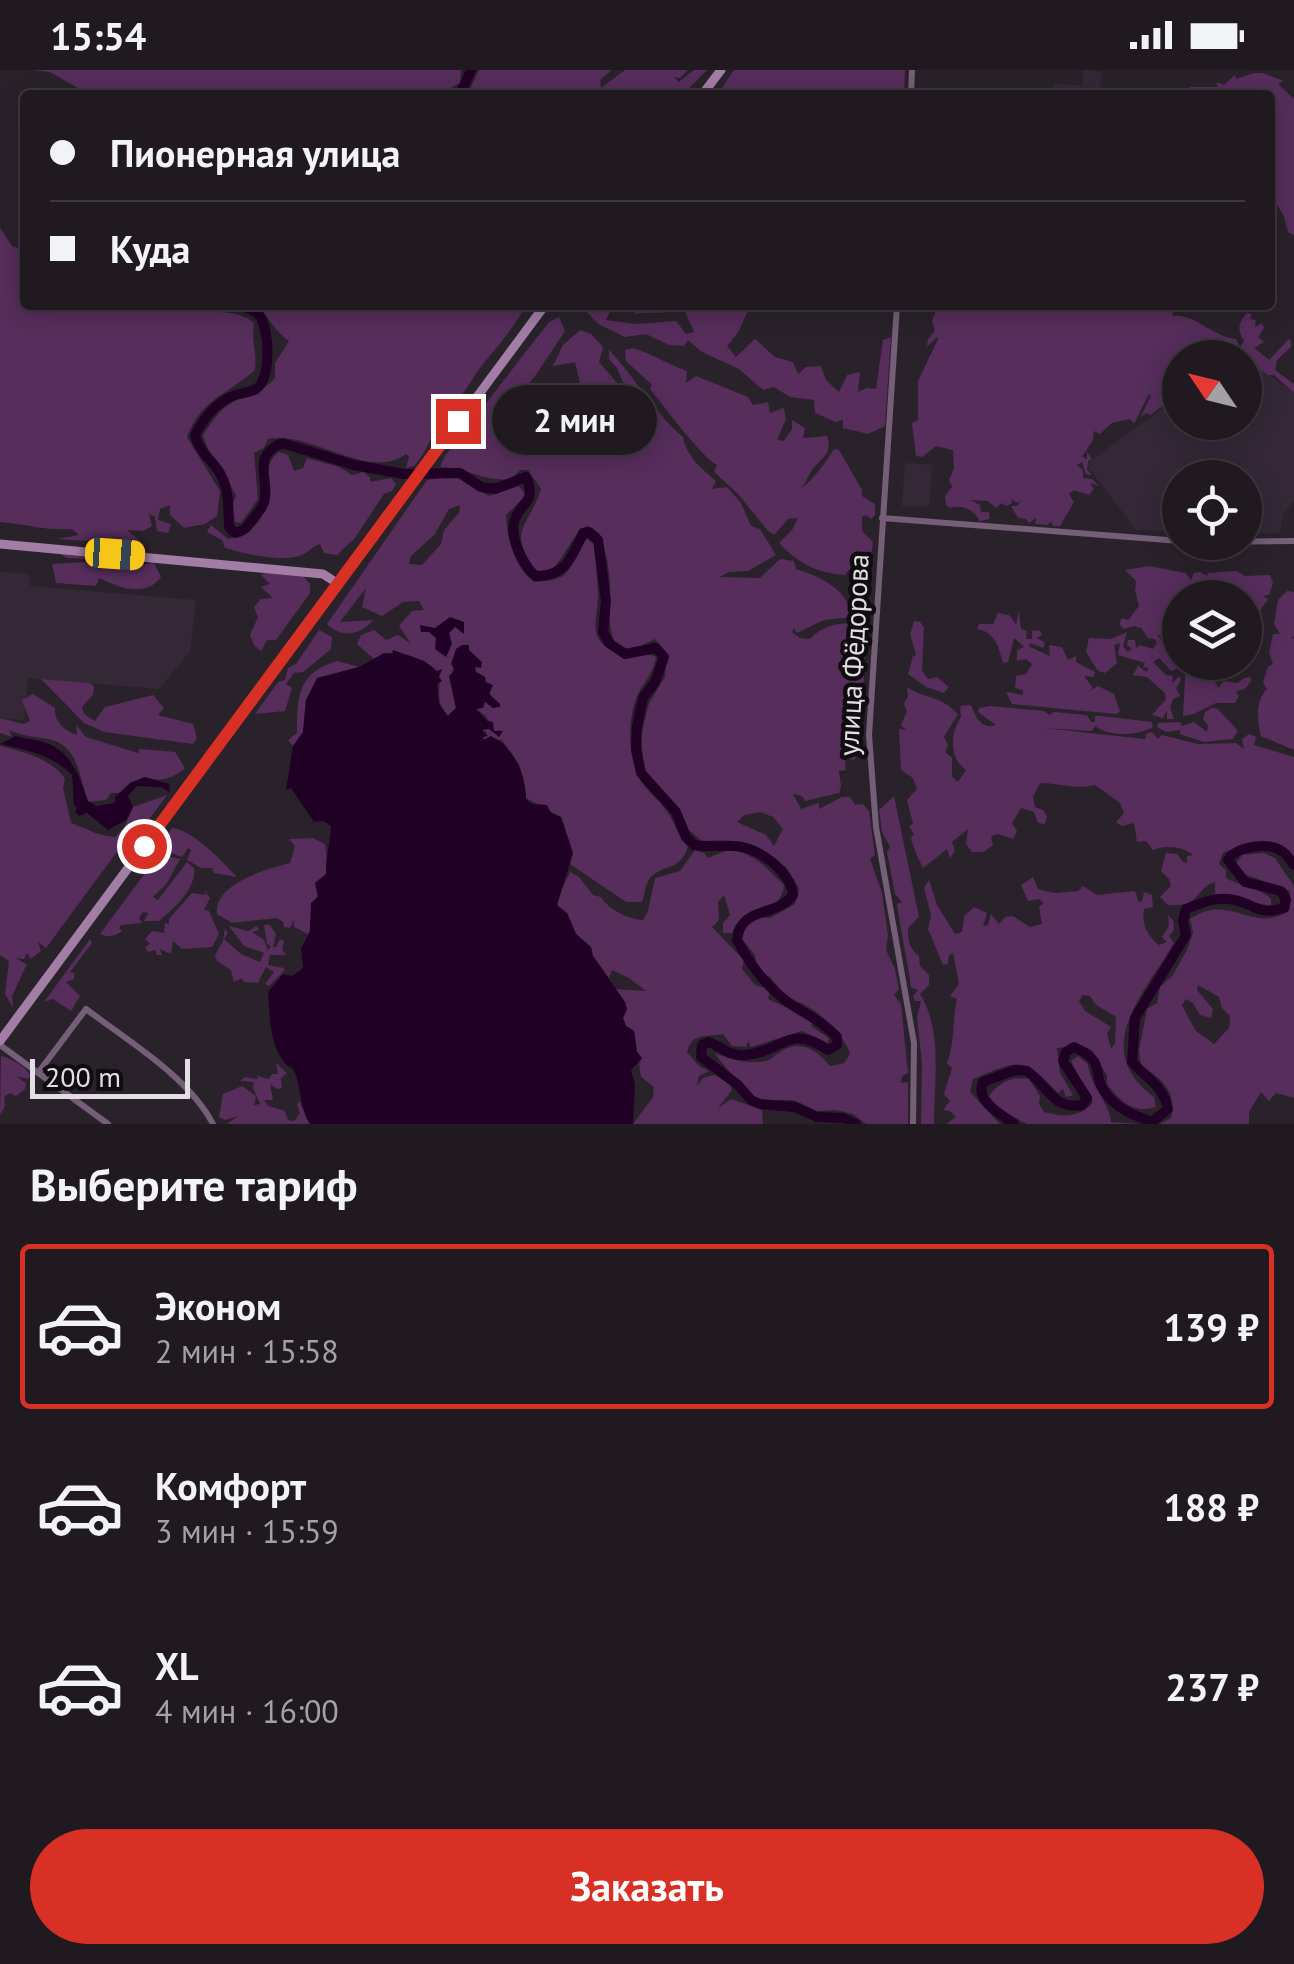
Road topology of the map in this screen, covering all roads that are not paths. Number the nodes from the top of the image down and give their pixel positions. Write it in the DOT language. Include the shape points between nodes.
graph roads {
  1 [pos="721,70"];
  2 [pos="706,90"];
  3 [pos="541,310"];
  4 [pos="898,310"];
  5 [pos="882,518"];
  6 [pos="1162,539"];
  7 [pos="1262,541"];
  8 [pos="1294,541"];
  9 [pos="0,544"];
  10 [pos="338,583"];
  11 [pos="0,1043"];
  12 [pos="38,1073"];
  13 [pos="108,1124"];
  14 [pos="213,1124"];
  15 [pos="913,1124"];
  1 -- 2 [label="main road"];
  3 -- 10 [label="main road"];
  4 -- 5 [label="street, улица Фёдорова"];
  5 -- 6 [label="street"];
  5 -- 15 [label="street, улица Фёдорова" via="870,766 914,1043"];
  7 -- 8 [label="street"];
  9 -- 10 [label="main road" via="323,574"];
  10 -- 11 [label="main road"];
  11 -- 12 [label="street"];
  12 -- 13 [label="street"];
  12 -- 14 [label="street" via="86,1010 160,1064"];
}
